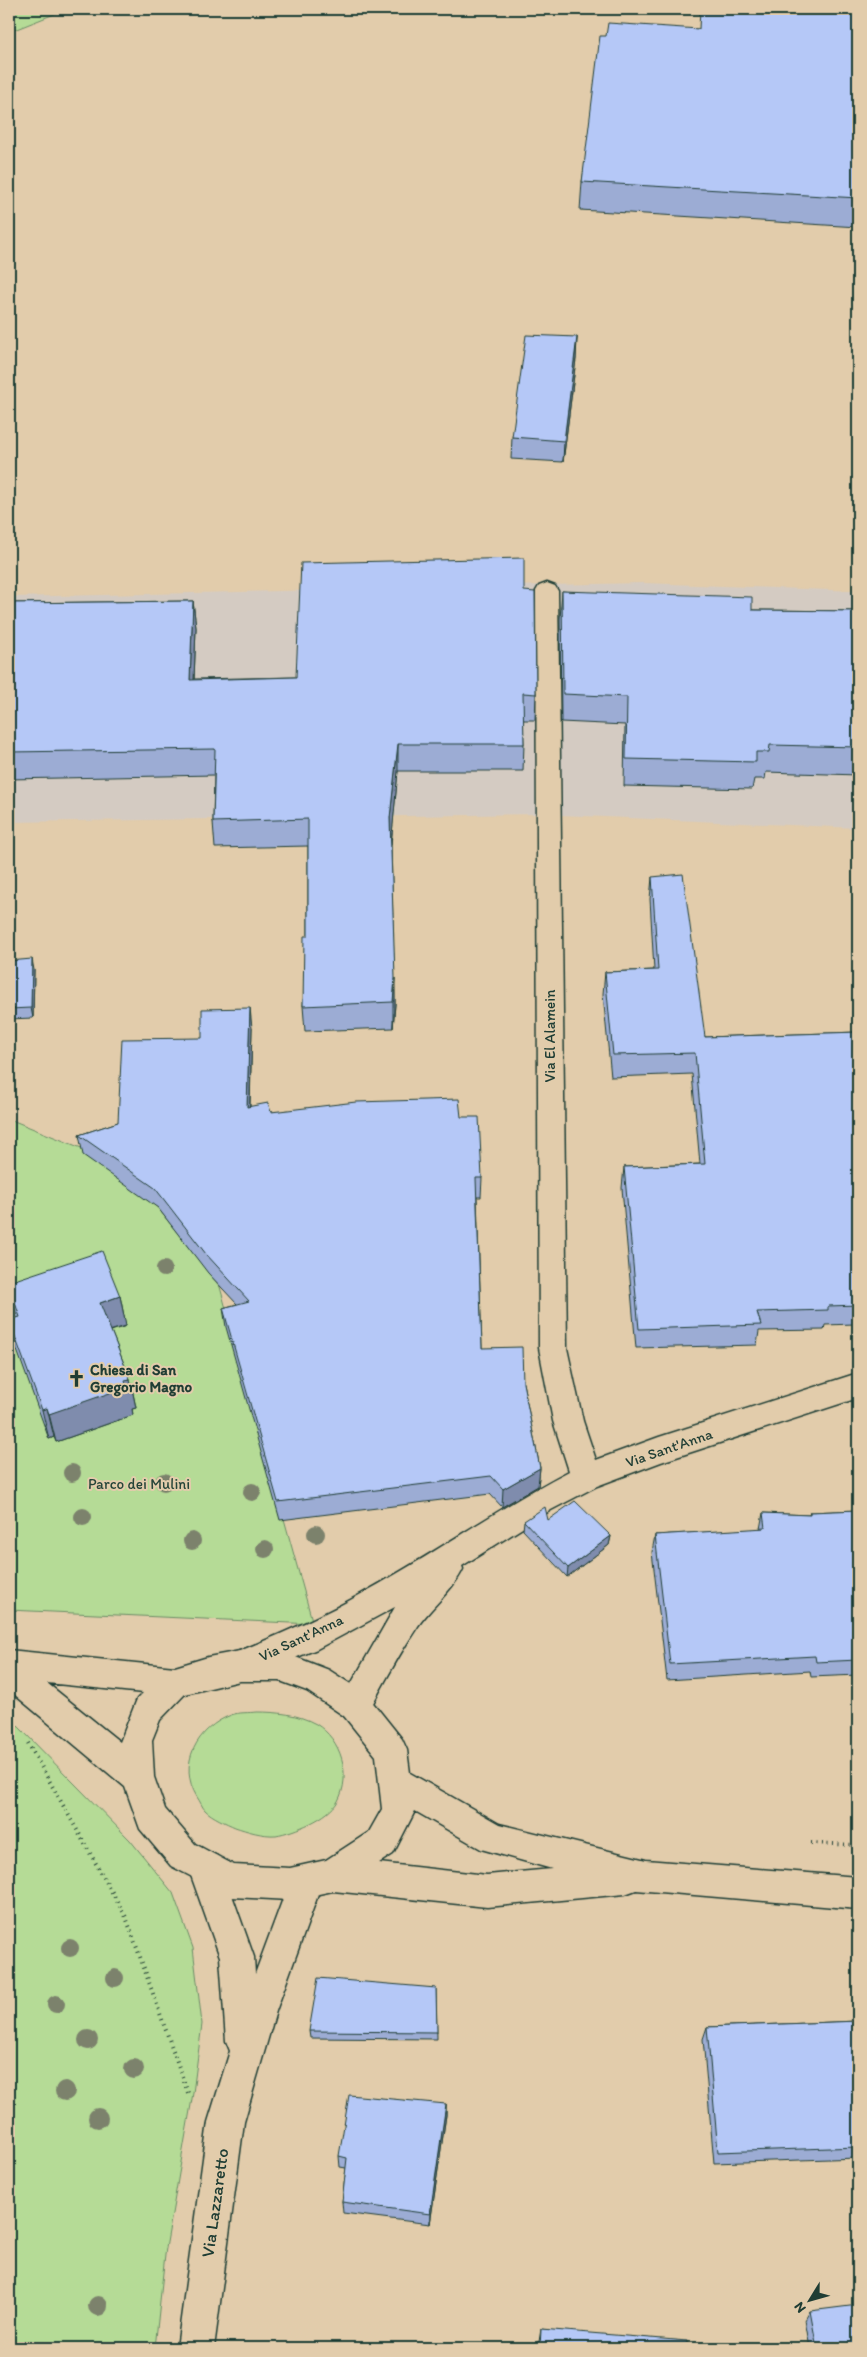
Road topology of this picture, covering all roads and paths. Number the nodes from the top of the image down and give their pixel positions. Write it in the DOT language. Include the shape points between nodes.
graph roads {
  1 [pos="547,591"];
  2 [pos="858,1386"];
  3 [pos="586,1477"];
  4 [pos="490,1532"];
  5 [pos="9,1664"];
  6 [pos="240,1666"];
  7 [pos="9,1671"];
  8 [pos="175,1682"];
  9 [pos="355,1705"];
  10 [pos="23,1734"];
  11 [pos="138,1776"];
  12 [pos="395,1782"];
  13 [pos="205,1867"];
  14 [pos="646,1876"];
  15 [pos="319,1878"];
  16 [pos="858,1892"];
  17 [pos="244,2060"];
  18 [pos="190,2099"];
  19 [pos="195,2348"];
  1 -- 3 [label="street, Via El Alamein" via="553,1348 568,1421"];
  2 -- 3 [label="street, Via Sant'Anna"];
  3 -- 4 [label="street, Via Sant'Anna"];
  4 -- 6 [label="street, Via Sant'Anna" via="376,1602 306,1639"];
  4 -- 9 [label="street, Via Sant'Anna" via="438,1578 401,1624"];
  5 -- 8 [label="street"];
  6 -- 8 [label="street"];
  6 -- 9 [label="street" via="280,1666 318,1680"];
  7 -- 11 [label="street"];
  8 -- 11 [label="street" via="148,1710 136,1740"];
  9 -- 12 [label="street" via="391,1750"];
  10 -- 18 [label="path" via="126,1917"];
  11 -- 13 [label="street" via="152,1818 183,1855"];
  12 -- 14 [label="street" via="493,1838"];
  12 -- 15 [label="street" via="399,1811 381,1843"];
  13 -- 15 [label="street" via="231,1881 290,1884"];
  13 -- 17 [label="street, Via Lazzaretto" via="237,1957"];
  14 -- 15 [label="street" via="487,1891"];
  14 -- 16 [label="street"];
  15 -- 17 [label="street, Via Lazzaretto" via="259,2011"];
  17 -- 19 [label="street, Via Lazzaretto" via="226,2122"];
}
